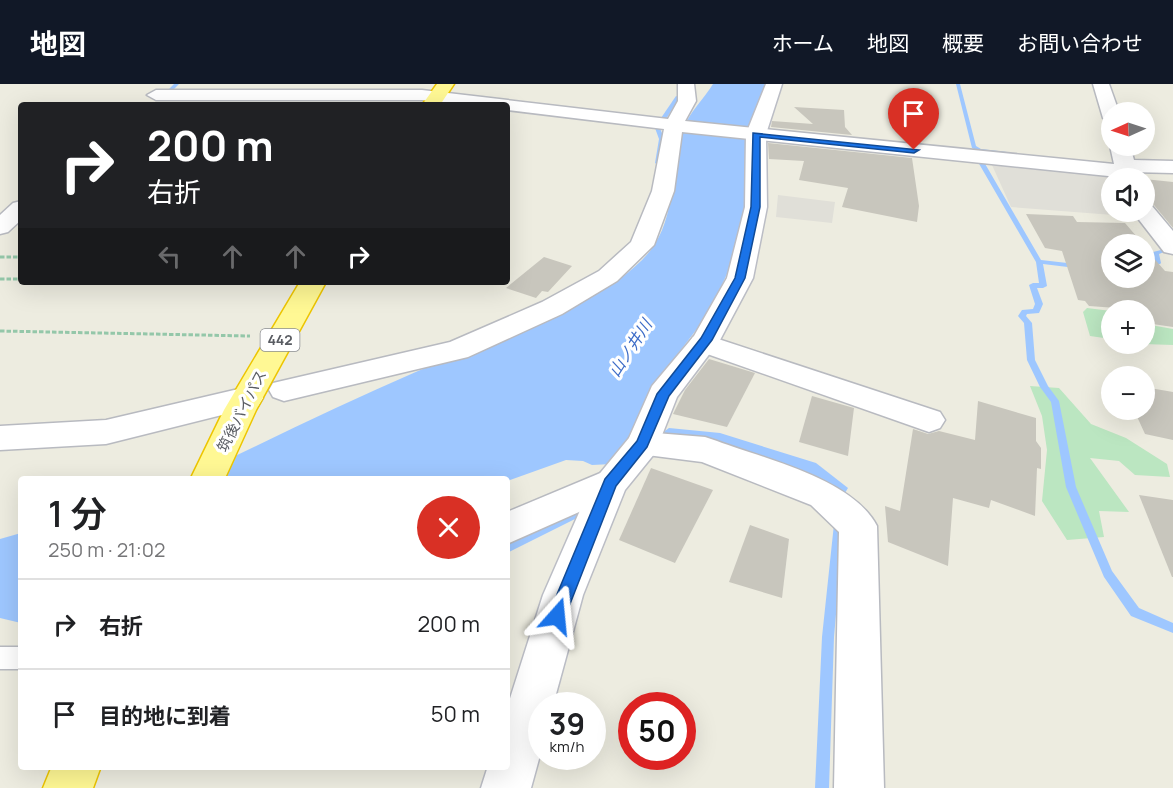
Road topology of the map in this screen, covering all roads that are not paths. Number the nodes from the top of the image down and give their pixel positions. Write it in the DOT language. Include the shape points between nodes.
graph roads {
  1 [pos="686,84"];
  2 [pos="774,84"];
  3 [pos="1101,84"];
  4 [pos="156,95"];
  5 [pos="430,95"];
  6 [pos="484,102"];
  7 [pos="1107,102"];
  8 [pos="510,105"];
  9 [pos="678,125"];
  10 [pos="753,134"];
  11 [pos="1173,167"];
  12 [pos="1155,169"];
  13 [pos="1101,170"];
  14 [pos="18,211"];
  15 [pos="1157,219"];
  16 [pos="0,227"];
  17 [pos="1173,248"];
  18 [pos="311,285"];
  19 [pos="703,343"];
  20 [pos="284,390"];
  21 [pos="243,404"];
  22 [pos="929,420"];
  23 [pos="0,438"];
  24 [pos="643,444"];
  25 [pos="209,476"];
  26 [pos="610,483"];
  27 [pos="510,528"];
  28 [pos="0,658"];
  29 [pos="18,658"];
  30 [pos="75,770"];
  31 [pos="68,788"];
  32 [pos="506,788"];
  33 [pos="859,788"];
  1 -- 9 [label="street" via="687,101"];
  2 -- 10 [label="street"];
  3 -- 7 [label="street"];
  4 -- 5 [label="street"];
  5 -- 6 [label="street"];
  8 -- 9 [label="street"];
  9 -- 10 [label="street"];
  9 -- 20 [label="street" via="663,191 642,245 608,276 552,308 458,350"];
  10 -- 13 [label="street"];
  10 -- 19 [label="street" via="756,207 740,278"];
  11 -- 12 [label="street"];
  14 -- 16 [label="street"];
  15 -- 17 [label="street"];
  18 -- 21 [label="highway, 筑後バイパス / 442"];
  19 -- 22 [label="street"];
  19 -- 24 [label="street" via="663,394"];
  20 -- 21 [label="lane"];
  21 -- 23 [label="street" via="106,432"];
  21 -- 25 [label="highway, 筑後バイパス / 442"];
  24 -- 26 [label="street"];
  24 -- 33 [label="street" via="705,450 824,495 858,526"];
  26 -- 27 [label="street"];
  26 -- 32 [label="street" via="563,595"];
  28 -- 29 [label="lane"];
  30 -- 31 [label="highway"];
}
